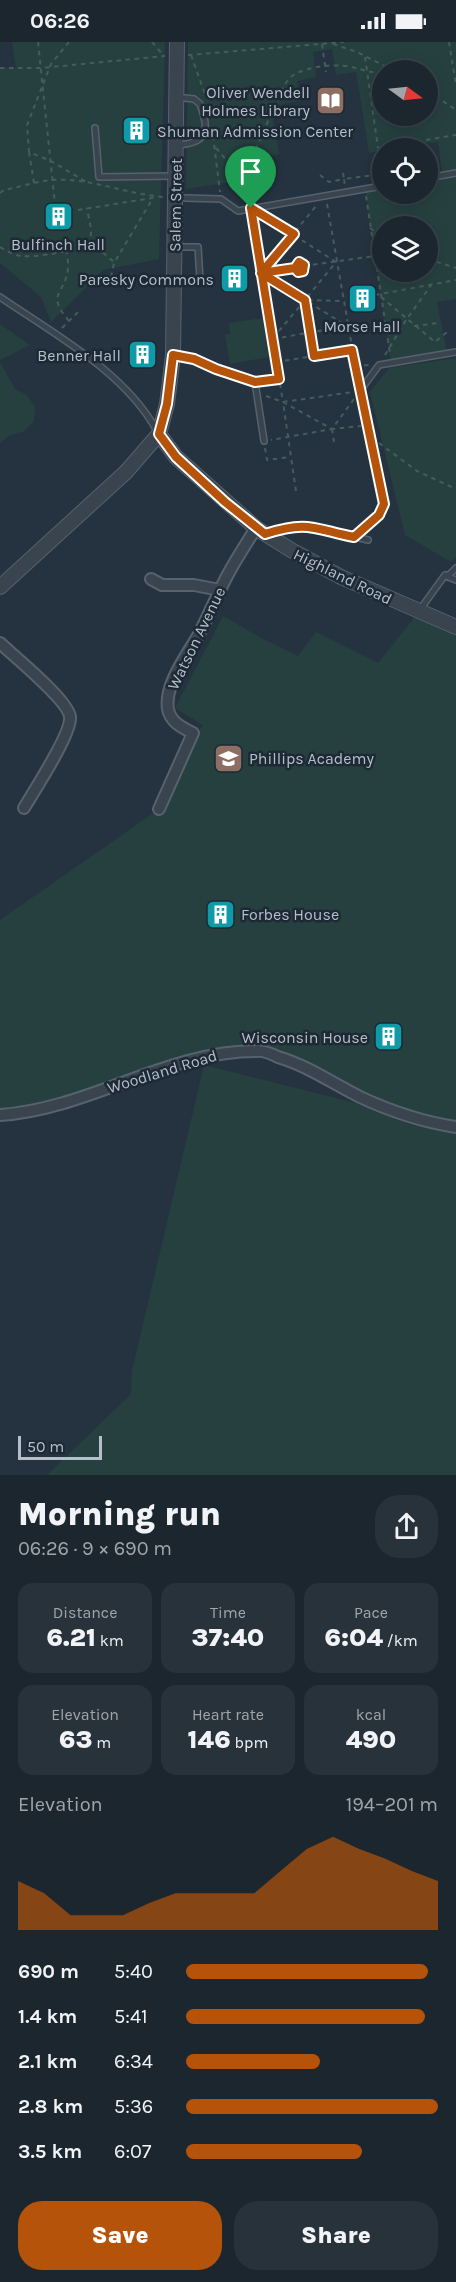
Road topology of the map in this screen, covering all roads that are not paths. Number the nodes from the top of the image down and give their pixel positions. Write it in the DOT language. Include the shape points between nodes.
graph roads {
  1 [pos="177,42"];
  2 [pos="177,98"];
  3 [pos="95,128"];
  4 [pos="176,145"];
  5 [pos="456,172"];
  6 [pos="175,176"];
  7 [pos="438,176"];
  8 [pos="372,188"];
  9 [pos="185,198"];
  10 [pos="174,246"];
  11 [pos="200,280"];
  12 [pos="0,297"];
  13 [pos="456,352"];
  14 [pos="173,355"];
  15 [pos="159,434"];
  16 [pos="264,441"];
  17 [pos="384,504"];
  18 [pos="260,531"];
  19 [pos="368,540"];
  20 [pos="456,568"];
  21 [pos="445,575"];
  22 [pos="151,579"];
  23 [pos="456,579"];
  24 [pos="0,587"];
  25 [pos="220,590"];
  26 [pos="418,612"];
  27 [pos="456,627"];
  28 [pos="0,643"];
  29 [pos="24,808"];
  30 [pos="159,809"];
  31 [pos="0,1115"];
  32 [pos="456,1127"];
  1 -- 2 [label="street, Salem Street"];
  2 -- 4 [label="street, Salem Street"];
  2 -- 4 [label="lane" via="198,102 205,130 196,142"];
  3 -- 6 [label="lane" via="99,177"];
  4 -- 6 [label="street, Salem Street"];
  5 -- 7 [label="lane"];
  6 -- 10 [label="street, Salem Street"];
  8 -- 9 [label="lane" via="238,211 221,199"];
  10 -- 11 [label="lane" via="198,247"];
  10 -- 14 [label="street, Salem Street"];
  12 -- 15 [label="lane, Highland Road" via="106,372 147,412"];
  13 -- 17 [label="lane" via="379,365 360,391"];
  14 -- 15 [label="street, Salem Street"];
  14 -- 16 [label="lane" via="255,382"];
  15 -- 18 [label="street, Highland Road" via="176,457"];
  15 -- 24 [label="street, Salem Street" via="126,471"];
  18 -- 19 [label="lane" via="314,526"];
  18 -- 25 [label="street, Watson Avenue"];
  18 -- 26 [label="street, Highland Road" via="320,567"];
  20 -- 21 [label="lane"];
  21 -- 23 [label="lane"];
  21 -- 26 [label="lane"];
  22 -- 25 [label="street" via="162,585"];
  25 -- 30 [label="street, Watson Avenue" via="168,695 172,720 193,733"];
  26 -- 27 [label="street, Highland Road"];
  28 -- 29 [label="street" via="62,701 70,714 62,741"];
  31 -- 32 [label="street, Woodland Road" via="70,1101 223,1052 259,1050 303,1064 395,1111"];
}
